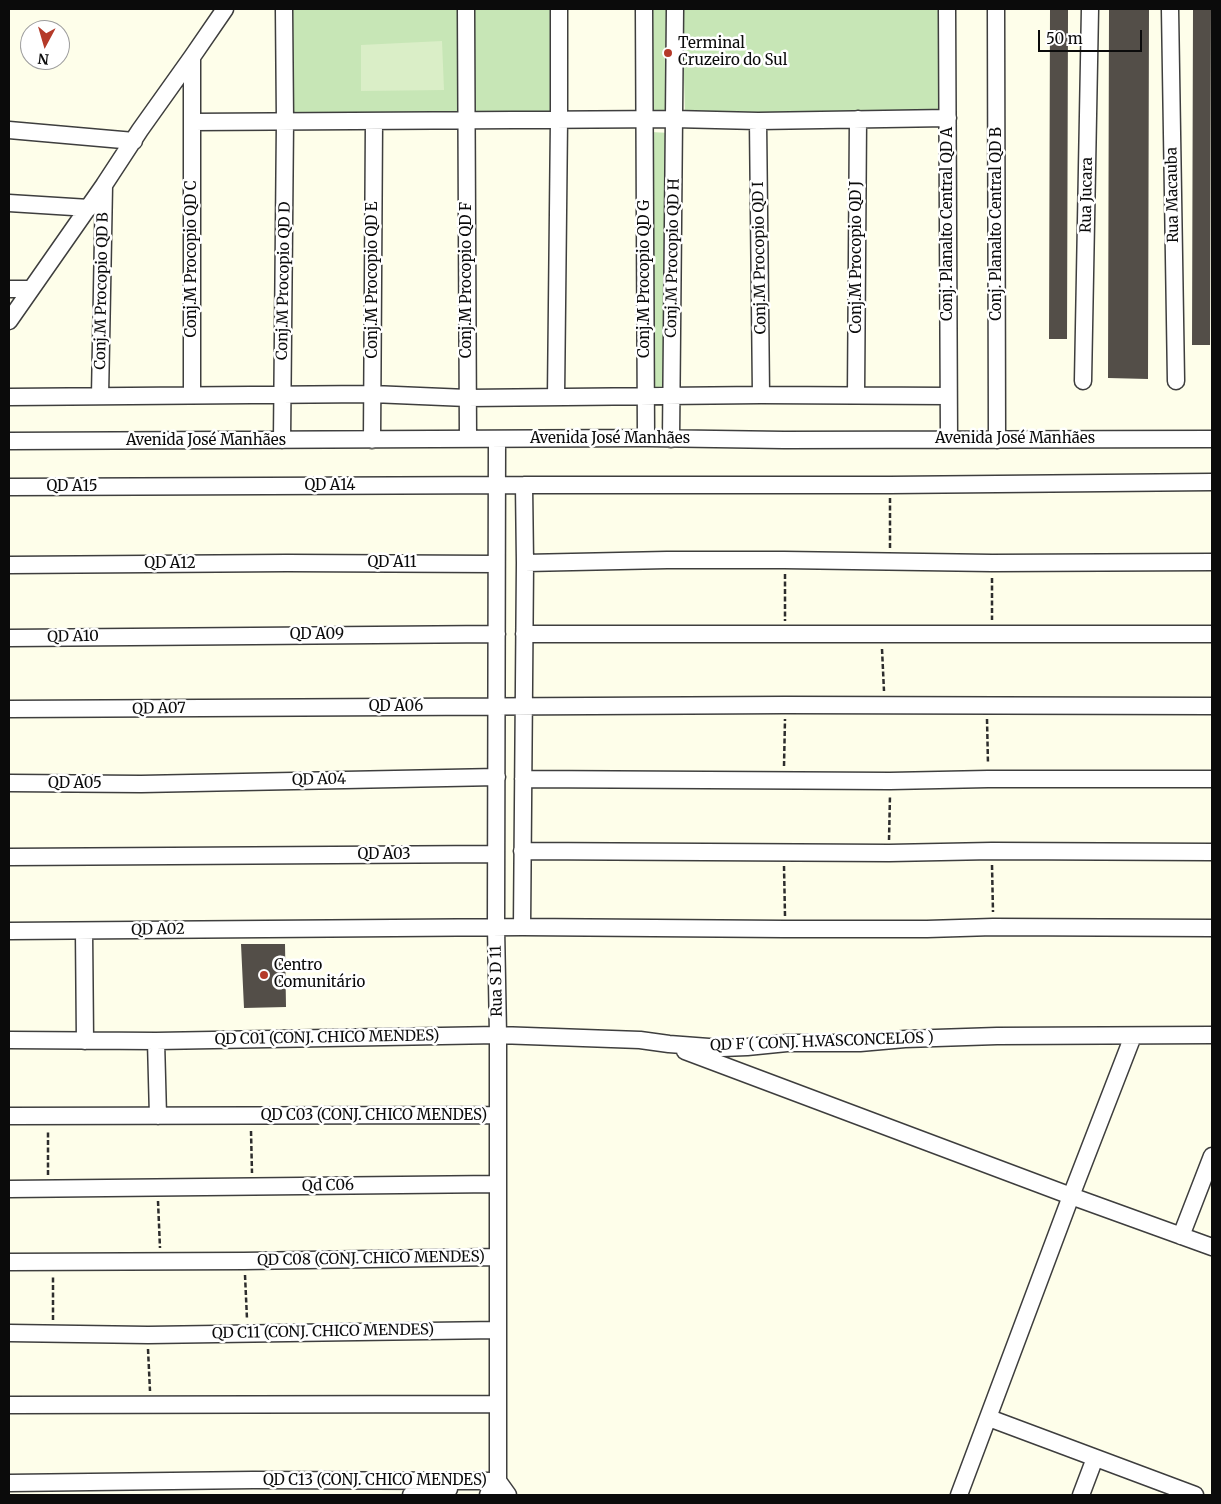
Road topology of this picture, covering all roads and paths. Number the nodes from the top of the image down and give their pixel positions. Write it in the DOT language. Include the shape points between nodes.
graph roads {
  1 [pos="224,9"];
  2 [pos="284,9"];
  3 [pos="466,9"];
  4 [pos="559,9"];
  5 [pos="644,9"];
  6 [pos="675,9"];
  7 [pos="947,9"];
  8 [pos="996,9"];
  9 [pos="1090,9"];
  10 [pos="1170,9"];
  11 [pos="192,57"];
  12 [pos="948,118"];
  13 [pos="674,119"];
  14 [pos="858,119"];
  15 [pos="467,120"];
  16 [pos="559,120"];
  17 [pos="645,120"];
  18 [pos="285,121"];
  19 [pos="374,121"];
  20 [pos="758,121"];
  21 [pos="192,122"];
  22 [pos="9,130"];
  23 [pos="134,141"];
  24 [pos="104,185"];
  25 [pos="9,202"];
  26 [pos="88,208"];
  27 [pos="9,289"];
  28 [pos="30,289"];
  29 [pos="9,321"];
  30 [pos="1083,381"];
  31 [pos="1176,381"];
  32 [pos="372,394"];
  33 [pos="192,395"];
  34 [pos="283,395"];
  35 [pos="761,395"];
  36 [pos="856,395"];
  37 [pos="9,396"];
  38 [pos="100,396"];
  39 [pos="645,396"];
  40 [pos="671,396"];
  41 [pos="948,396"];
  42 [pos="556,397"];
  43 [pos="467,398"];
  44 [pos="646,438"];
  45 [pos="468,439"];
  46 [pos="671,439"];
  47 [pos="949,439"];
  48 [pos="1212,439"];
  49 [pos="282,440"];
  50 [pos="372,440"];
  51 [pos="497,440"];
  52 [pos="997,440"];
  53 [pos="9,442"];
  54 [pos="1212,482"];
  55 [pos="524,484"];
  56 [pos="497,485"];
  57 [pos="890,485"];
  58 [pos="136,487"];
  59 [pos="9,488"];
  60 [pos="784,560"];
  61 [pos="890,562"];
  62 [pos="1212,562"];
  63 [pos="287,563"];
  64 [pos="525,563"];
  65 [pos="992,563"];
  66 [pos="496,564"];
  67 [pos="9,565"];
  68 [pos="497,634"];
  69 [pos="524,634"];
  70 [pos="992,634"];
  71 [pos="1212,634"];
  72 [pos="786,635"];
  73 [pos="882,635"];
  74 [pos="137,637"];
  75 [pos="9,638"];
  76 [pos="786,705"];
  77 [pos="884,705"];
  78 [pos="523,706"];
  79 [pos="987,706"];
  80 [pos="1212,706"];
  81 [pos="497,707"];
  82 [pos="270,708"];
  83 [pos="9,709"];
  84 [pos="497,777"];
  85 [pos="988,778"];
  86 [pos="523,779"];
  87 [pos="1212,779"];
  88 [pos="783,780"];
  89 [pos="890,781"];
  90 [pos="9,783"];
  91 [pos="141,784"];
  92 [pos="522,851"];
  93 [pos="992,851"];
  94 [pos="784,852"];
  95 [pos="1212,852"];
  96 [pos="889,853"];
  97 [pos="496,854"];
  98 [pos="9,857"];
  99 [pos="496,927"];
  100 [pos="522,927"];
  101 [pos="993,927"];
  102 [pos="1212,928"];
  103 [pos="785,930"];
  104 [pos="9,931"];
  105 [pos="84,931"];
  106 [pos="1212,1035"];
  107 [pos="498,1036"];
  108 [pos="1134,1036"];
  109 [pos="9,1040"];
  110 [pos="156,1041"];
  111 [pos="84,1042"];
  112 [pos="669,1044"];
  113 [pos="497,1115"];
  114 [pos="9,1116"];
  115 [pos="158,1116"];
  116 [pos="48,1117"];
  117 [pos="251,1117"];
  118 [pos="1212,1156"];
  119 [pos="498,1184"];
  120 [pos="158,1187"];
  121 [pos="253,1187"];
  122 [pos="9,1189"];
  123 [pos="48,1190"];
  124 [pos="1072,1196"];
  125 [pos="1181,1236"];
  126 [pos="1212,1247"];
  127 [pos="497,1257"];
  128 [pos="160,1261"];
  129 [pos="244,1261"];
  130 [pos="9,1262"];
  131 [pos="54,1262"];
  132 [pos="498,1330"];
  133 [pos="9,1333"];
  134 [pos="53,1333"];
  135 [pos="248,1333"];
  136 [pos="148,1335"];
  137 [pos="150,1404"];
  138 [pos="498,1404"];
  139 [pos="9,1405"];
  140 [pos="988,1418"];
  141 [pos="1095,1458"];
  142 [pos="498,1481"];
  143 [pos="9,1483"];
  144 [pos="411,1495"];
  145 [pos="488,1495"];
  146 [pos="508,1495"];
  147 [pos="960,1495"];
  148 [pos="1081,1495"];
  149 [pos="1195,1495"];
  1 -- 11 [label="street"];
  2 -- 18 [label="street, Conj.M Procopio QD D"];
  3 -- 15 [label="street, Conj.M Procopio QD F"];
  4 -- 16 [label="street"];
  5 -- 17 [label="street, Conj.M Procopio QD G"];
  6 -- 13 [label="street, Conj.M Procopio QD H"];
  7 -- 12 [label="street, Conj. Planalto Central QD A"];
  8 -- 52 [label="street, Conj. Planalto Central QD B"];
  9 -- 30 [label="street, Rua Jucara"];
  10 -- 31 [label="street, Rua Macauba"];
  11 -- 21 [label="street, Conj.M Procopio QD C"];
  11 -- 23 [label="street"];
  12 -- 14 [label="street"];
  12 -- 41 [label="street, Conj. Planalto Central QD A"];
  13 -- 17 [label="street"];
  13 -- 20 [label="street"];
  13 -- 40 [label="street, Conj.M Procopio QD H"];
  14 -- 20 [label="street"];
  14 -- 36 [label="street, Conj.M Procopio QD J"];
  15 -- 16 [label="street"];
  15 -- 19 [label="street"];
  15 -- 43 [label="street, Conj.M Procopio QD F"];
  16 -- 17 [label="street"];
  16 -- 42 [label="street"];
  17 -- 39 [label="street, Conj.M Procopio QD G"];
  18 -- 19 [label="street"];
  18 -- 21 [label="street"];
  18 -- 34 [label="street, Conj.M Procopio QD D"];
  19 -- 32 [label="street, Conj.M Procopio QD E"];
  20 -- 35 [label="street, Conj.M Procopio QD I"];
  21 -- 33 [label="street, Conj.M Procopio QD C"];
  22 -- 23 [label="street"];
  23 -- 24 [label="street"];
  24 -- 26 [label="street"];
  24 -- 38 [label="street, Conj.M Procopio QD B"];
  25 -- 26 [label="street"];
  26 -- 28 [label="street"];
  27 -- 28 [label="street"];
  28 -- 29 [label="street"];
  32 -- 34 [label="street"];
  32 -- 43 [label="street"];
  32 -- 50 [label="street, Conj.M Procopio QD E"];
  33 -- 34 [label="street"];
  33 -- 38 [label="street"];
  34 -- 49 [label="street, Conj.M Procopio QD D"];
  35 -- 36 [label="street"];
  35 -- 40 [label="street"];
  36 -- 41 [label="street"];
  37 -- 38 [label="street"];
  39 -- 40 [label="street"];
  39 -- 42 [label="street"];
  39 -- 44 [label="street, Conj.M Procopio QD G"];
  40 -- 46 [label="street, Conj.M Procopio QD H"];
  41 -- 47 [label="street, Conj. Planalto Central QD A"];
  42 -- 43 [label="street"];
  43 -- 45 [label="street, Conj.M Procopio QD F"];
  44 -- 46 [label="street, Avenida José Manhães"];
  44 -- 51 [label="street, Avenida José Manhães"];
  45 -- 50 [label="street, Avenida José Manhães"];
  45 -- 51 [label="street, Avenida José Manhães"];
  46 -- 47 [label="street, Avenida José Manhães"];
  47 -- 52 [label="street, Avenida José Manhães"];
  48 -- 52 [label="street, Avenida José Manhães"];
  49 -- 50 [label="street, Avenida José Manhães"];
  49 -- 53 [label="street, Avenida José Manhães"];
  51 -- 56 [label="street, Rua S D 11"];
  54 -- 57 [label="street, QD A14"];
  55 -- 56 [label="street, QD A14"];
  55 -- 57 [label="street, QD A14"];
  55 -- 64 [label="street"];
  56 -- 58 [label="street, QD A14"];
  56 -- 66 [label="street, Rua S D 11"];
  57 -- 61 [label="path"];
  58 -- 59 [label="street, QD A15"];
  60 -- 61 [label="street"];
  60 -- 64 [label="street"];
  60 -- 72 [label="path"];
  61 -- 65 [label="street"];
  62 -- 65 [label="street"];
  63 -- 66 [label="street, QD A11"];
  63 -- 67 [label="street, QD A12"];
  64 -- 69 [label="street"];
  65 -- 70 [label="path"];
  66 -- 68 [label="street, Rua S D 11"];
  68 -- 74 [label="street, QD A09"];
  68 -- 81 [label="street, Rua S D 11"];
  69 -- 72 [label="street"];
  69 -- 78 [label="street"];
  70 -- 71 [label="street"];
  70 -- 73 [label="street"];
  72 -- 73 [label="street"];
  73 -- 77 [label="path"];
  74 -- 75 [label="street, QD A10"];
  76 -- 77 [label="street, QD A06"];
  76 -- 78 [label="street, QD A06"];
  76 -- 88 [label="path"];
  77 -- 79 [label="street, QD A06"];
  78 -- 81 [label="street, QD A06"];
  78 -- 86 [label="street"];
  79 -- 80 [label="street, QD A06"];
  79 -- 85 [label="path"];
  81 -- 82 [label="street, QD A06"];
  81 -- 84 [label="street, Rua S D 11"];
  82 -- 83 [label="street, QD A07"];
  84 -- 91 [label="street, QD A04"];
  84 -- 97 [label="street, Rua S D 11"];
  85 -- 87 [label="street"];
  85 -- 89 [label="street"];
  86 -- 88 [label="street"];
  86 -- 92 [label="street"];
  88 -- 89 [label="street"];
  89 -- 96 [label="path"];
  90 -- 91 [label="street, QD A05"];
  92 -- 94 [label="street"];
  92 -- 100 [label="street"];
  93 -- 95 [label="street"];
  93 -- 96 [label="street"];
  93 -- 101 [label="path"];
  94 -- 96 [label="street"];
  94 -- 103 [label="path"];
  97 -- 98 [label="street, QD A03"];
  97 -- 99 [label="street, Rua S D 11"];
  99 -- 100 [label="street"];
  99 -- 105 [label="street, QD A02"];
  99 -- 107 [label="street, Rua S D 11"];
  100 -- 103 [label="street"];
  101 -- 102 [label="street"];
  101 -- 103 [label="street"];
  104 -- 105 [label="street, QD A02"];
  105 -- 111 [label="street"];
  106 -- 108 [label="street, QD F ( CONJ. H.VASCONCELOS )"];
  107 -- 110 [label="street, QD C01 (CONJ. CHICO MENDES)"];
  107 -- 112 [label="street, QD F ( CONJ. H.VASCONCELOS )" via="640,1040"];
  107 -- 113 [label="street, Rua S D 11"];
  108 -- 112 [label="street, QD F ( CONJ. H.VASCONCELOS )" via="997,1036 722,1048"];
  108 -- 124 [label="street"];
  109 -- 111 [label="street, QD C01 (CONJ. CHICO MENDES)"];
  110 -- 111 [label="street, QD C01 (CONJ. CHICO MENDES)"];
  110 -- 115 [label="street"];
  112 -- 124 [label="street"];
  113 -- 117 [label="street, QD C03 (CONJ. CHICO MENDES)"];
  113 -- 119 [label="street, Rua S D 11"];
  114 -- 116 [label="street, QD C03 (CONJ. CHICO MENDES)"];
  115 -- 116 [label="street, QD C03 (CONJ. CHICO MENDES)"];
  115 -- 117 [label="street, QD C03 (CONJ. CHICO MENDES)"];
  116 -- 123 [label="path"];
  117 -- 121 [label="path"];
  118 -- 125 [label="street"];
  119 -- 121 [label="street, Qd C06"];
  119 -- 127 [label="street, Rua S D 11"];
  120 -- 121 [label="street, Qd C06"];
  120 -- 123 [label="street, Qd C06"];
  120 -- 128 [label="path"];
  122 -- 123 [label="street, Qd C06"];
  124 -- 125 [label="street"];
  124 -- 140 [label="street"];
  125 -- 126 [label="street"];
  127 -- 129 [label="street, QD C08 (CONJ. CHICO MENDES)"];
  127 -- 132 [label="street, Rua S D 11"];
  128 -- 129 [label="street, QD C08 (CONJ. CHICO MENDES)"];
  128 -- 131 [label="street, QD C08 (CONJ. CHICO MENDES)"];
  129 -- 135 [label="path"];
  130 -- 131 [label="street, QD C08 (CONJ. CHICO MENDES)"];
  131 -- 134 [label="path"];
  132 -- 135 [label="street, QD C11 (CONJ. CHICO MENDES)"];
  132 -- 138 [label="street, Rua S D 11"];
  133 -- 134 [label="street, QD C11 (CONJ. CHICO MENDES)"];
  134 -- 136 [label="street, QD C11 (CONJ. CHICO MENDES)"];
  135 -- 136 [label="street, QD C11 (CONJ. CHICO MENDES)"];
  136 -- 137 [label="path"];
  137 -- 138 [label="street"];
  137 -- 139 [label="street"];
  138 -- 142 [label="street, Rua S D 11"];
  140 -- 141 [label="street"];
  140 -- 147 [label="street"];
  141 -- 148 [label="street"];
  141 -- 149 [label="street"];
  142 -- 143 [label="street, QD C13 (CONJ. CHICO MENDES)"];
  142 -- 144 [label="street"];
  142 -- 145 [label="street"];
  142 -- 146 [label="street"];
}
